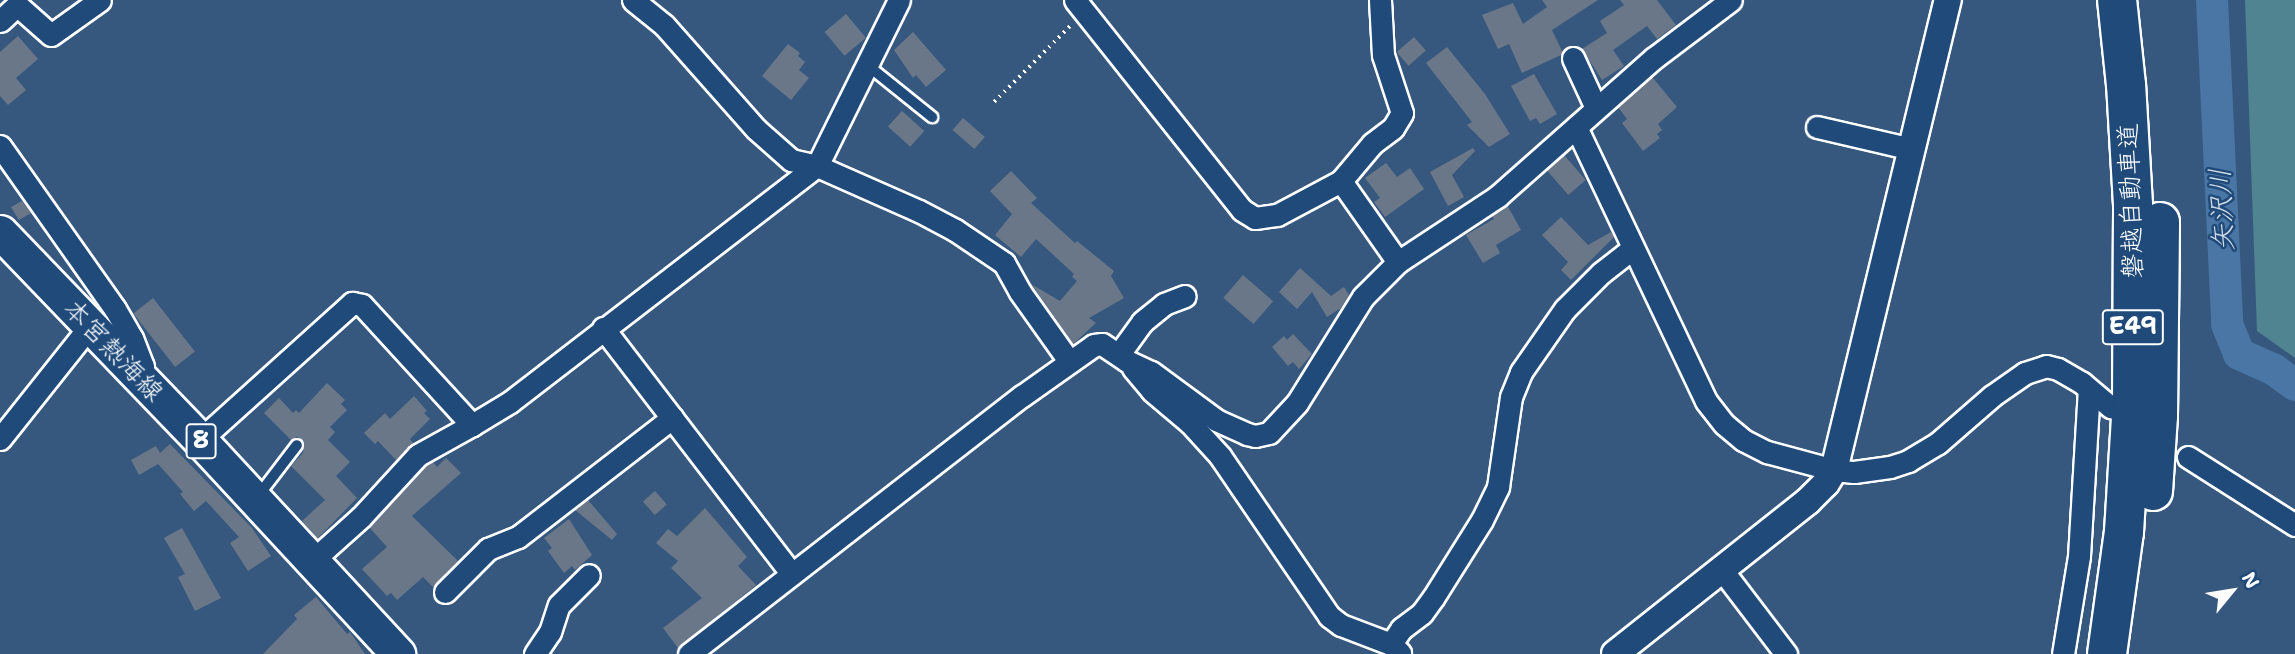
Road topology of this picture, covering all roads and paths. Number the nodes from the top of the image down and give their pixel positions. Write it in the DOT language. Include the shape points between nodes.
graph roads {
  1 [pos="100,0"];
  2 [pos="633,0"];
  3 [pos="899,0"];
  4 [pos="1380,0"];
  5 [pos="1731,0"];
  6 [pos="1948,0"];
  7 [pos="2116,0"];
  8 [pos="2144,0"];
  9 [pos="1080,6"];
  10 [pos="0,21"];
  11 [pos="1573,58"];
  12 [pos="866,65"];
  13 [pos="993,102"];
  14 [pos="1596,108"];
  15 [pos="932,117"];
  16 [pos="1576,127"];
  17 [pos="1817,127"];
  18 [pos="0,146"];
  19 [pos="1912,149"];
  20 [pos="817,166"];
  21 [pos="1341,181"];
  22 [pos="0,232"];
  23 [pos="1632,249"];
  24 [pos="1398,262"];
  25 [pos="1185,296"];
  26 [pos="90,326"];
  27 [pos="603,328"];
  28 [pos="1123,357"];
  29 [pos="1069,360"];
  30 [pos="144,381"];
  31 [pos="2089,389"];
  32 [pos="2111,407"];
  33 [pos="672,418"];
  34 [pos="472,425"];
  35 [pos="0,439"];
  36 [pos="200,440"];
  37 [pos="297,445"];
  38 [pos="2188,457"];
  39 [pos="1834,470"];
  40 [pos="255,500"];
  41 [pos="2295,525"];
  42 [pos="312,561"];
  43 [pos="1722,570"];
  44 [pos="792,574"];
  45 [pos="589,575"];
  46 [pos="445,592"];
  47 [pos="1396,649"];
  48 [pos="398,654"];
  49 [pos="535,654"];
  50 [pos="689,654"];
  51 [pos="1615,654"];
  52 [pos="1786,654"];
  53 [pos="2063,654"];
  54 [pos="2107,654"];
  55 [pos="2134,654"];
  1 -- 10 [label="street" via="51,35 18,5"];
  2 -- 20 [label="street" via="664,24 774,146 791,159"];
  3 -- 12 [label="street"];
  4 -- 21 [label="street" via="1383,55 1402,113"];
  5 -- 14 [label="street"];
  6 -- 19 [label="street"];
  7 -- 54 [label="highway, 磐越自動車道 / E49" via="2133,205 2132,403 2124,532"];
  8 -- 55 [label="highway, 磐越自動車道 / E49" via="2160,200 2160,306 2150,530"];
  9 -- 13 [label="path"];
  9 -- 21 [label="street" via="1242,210 1255,218 1278,215"];
  11 -- 14 [label="street"];
  12 -- 15 [label="lane"];
  12 -- 20 [label="street"];
  14 -- 16 [label="street"];
  16 -- 23 [label="street"];
  16 -- 24 [label="street" via="1497,196"];
  17 -- 19 [label="street"];
  18 -- 30 [label="street" via="115,309 139,356"];
  19 -- 39 [label="street"];
  20 -- 27 [label="street"];
  20 -- 29 [label="street" via="943,223 1003,263"];
  21 -- 24 [label="street"];
  22 -- 26 [label="main road, 本宮熱海線 / 8"];
  23 -- 39 [label="street" via="1690,371 1724,424 1767,452"];
  23 -- 47 [label="street" via="1565,309 1521,372 1511,397 1498,487 1433,598 1401,629"];
  24 -- 28 [label="street" via="1363,297 1287,418 1262,435 1247,434 1216,420"];
  25 -- 28 [label="street" via="1164,304 1142,322"];
  26 -- 30 [label="main road, 本宮熱海線 / 8"];
  26 -- 35 [label="street"];
  27 -- 33 [label="street"];
  27 -- 34 [label="street"];
  28 -- 29 [label="street" via="1102,344"];
  28 -- 47 [label="street" via="1220,456 1329,616"];
  29 -- 44 [label="street"];
  30 -- 36 [label="main road, 本宮熱海線 / 8"];
  31 -- 32 [label="street"];
  31 -- 39 [label="street" via="2059,369 2037,367 1908,461 1854,472"];
  31 -- 53 [label="street" via="2079,556"];
  33 -- 44 [label="street"];
  33 -- 46 [label="street" via="518,537 488,550"];
  34 -- 36 [label="street" via="362,305 352,303"];
  34 -- 42 [label="street" via="418,455"];
  36 -- 40 [label="main road, 本宮熱海線 / 8"];
  37 -- 40 [label="lane"];
  38 -- 41 [label="street"];
  39 -- 43 [label="street" via="1808,501"];
  40 -- 42 [label="main road, 本宮熱海線 / 8"];
  42 -- 48 [label="main road, 本宮熱海線 / 8"];
  43 -- 51 [label="street"];
  43 -- 52 [label="street"];
  44 -- 50 [label="street"];
  45 -- 49 [label="street" via="559,605 550,632"];
}
